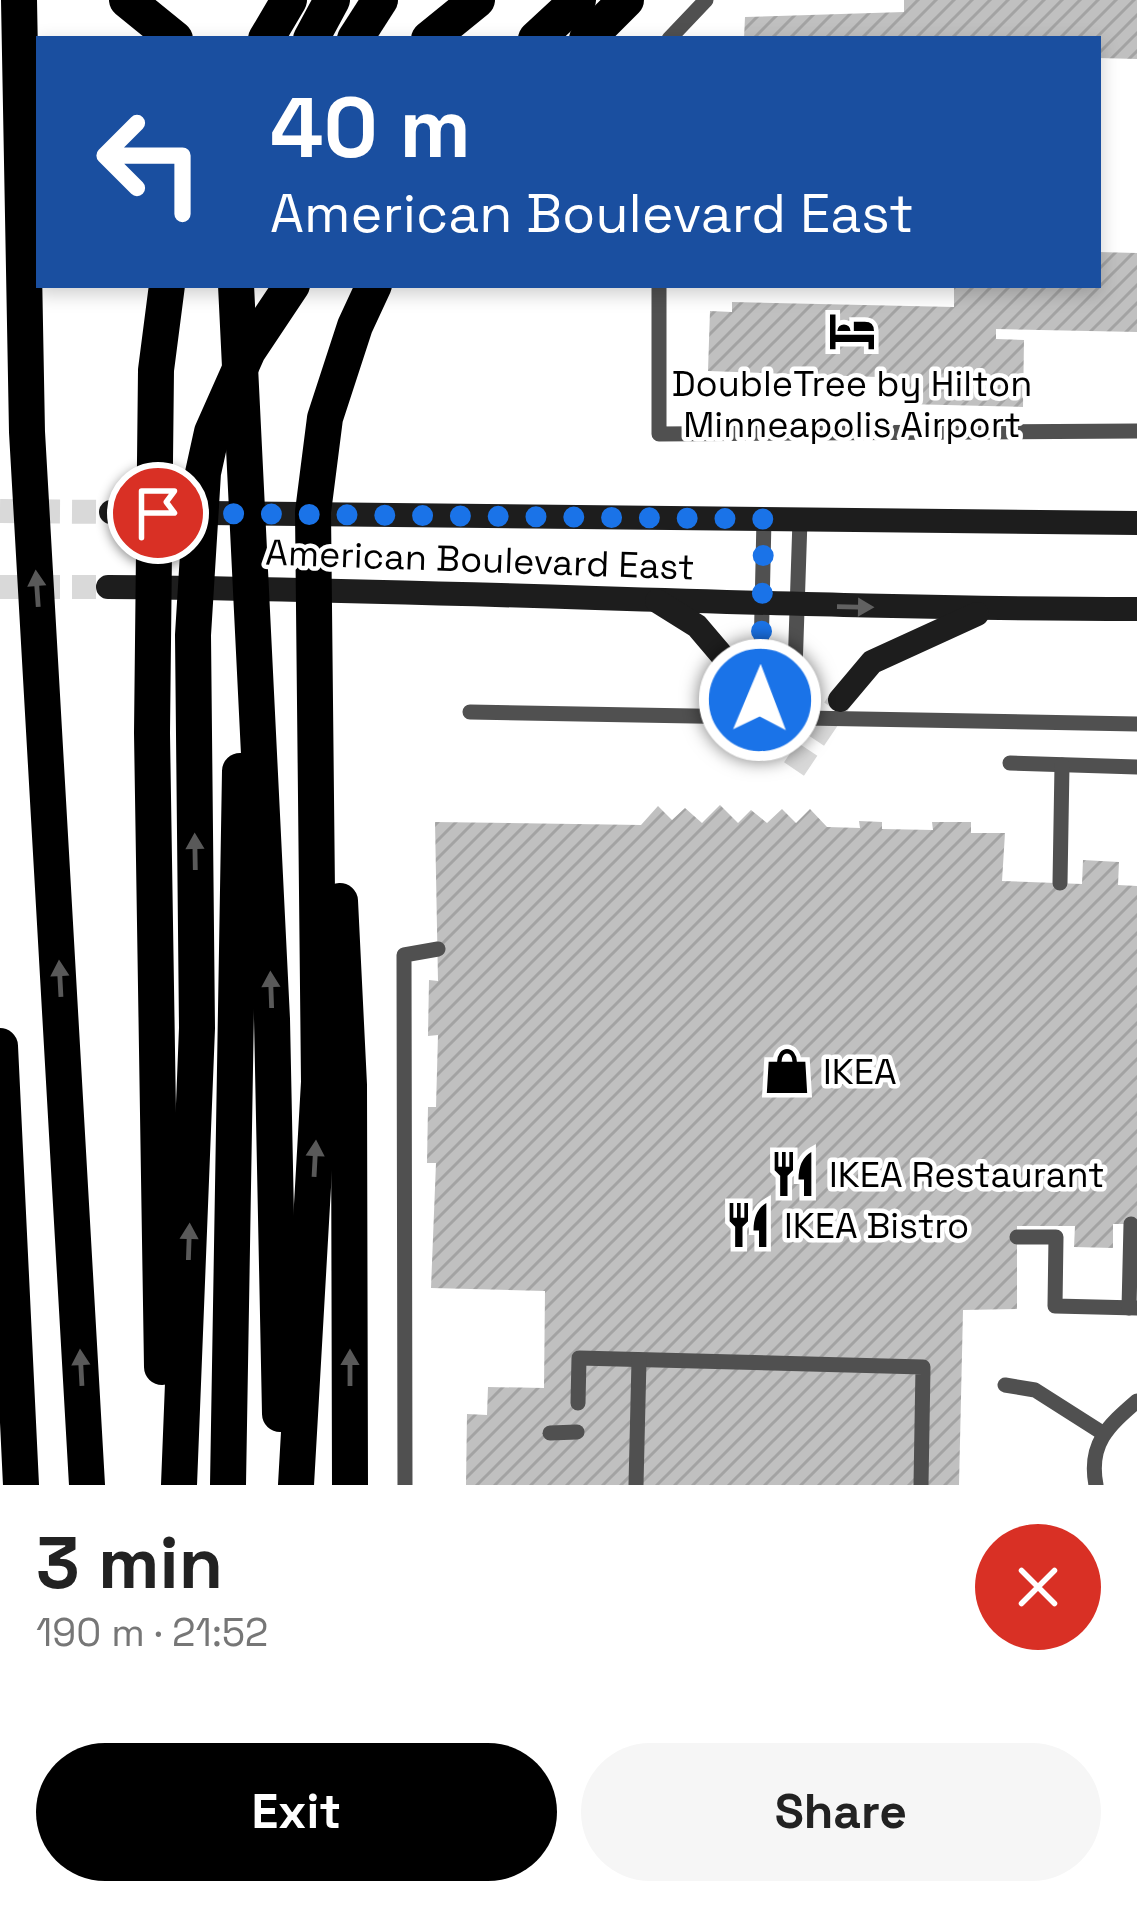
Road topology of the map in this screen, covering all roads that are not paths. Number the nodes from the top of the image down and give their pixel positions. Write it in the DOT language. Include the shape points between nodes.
graph roads {
  1 [pos="19,0"];
  2 [pos="127,0"];
  3 [pos="290,0"];
  4 [pos="332,0"];
  5 [pos="380,0"];
  6 [pos="477,0"];
  7 [pos="578,0"];
  8 [pos="626,0"];
  9 [pos="706,0"];
  10 [pos="171,36"];
  11 [pos="268,36"];
  12 [pos="312,36"];
  13 [pos="357,36"];
  14 [pos="433,36"];
  15 [pos="539,36"];
  16 [pos="590,36"];
  17 [pos="672,36"];
  18 [pos="167,288"];
  19 [pos="236,288"];
  20 [pos="261,288"];
  21 [pos="290,288"];
  22 [pos="373,288"];
  23 [pos="659,288"];
  24 [pos="1137,431"];
  25 [pos="245,454"];
  26 [pos="111,512"];
  27 [pos="764,519"];
  28 [pos="800,520"];
  29 [pos="1137,523"];
  30 [pos="108,587"];
  31 [pos="655,600"];
  32 [pos="763,604"];
  33 [pos="796,606"];
  34 [pos="988,609"];
  35 [pos="1137,610"];
  36 [pos="316,639"];
  37 [pos="760,700"];
  38 [pos="794,700"];
  39 [pos="840,700"];
  40 [pos="470,712"];
  41 [pos="1137,724"];
  42 [pos="251,734"];
  43 [pos="1010,764"];
  44 [pos="1062,765"];
  45 [pos="1137,767"];
  46 [pos="1060,883"];
  47 [pos="438,949"];
  48 [pos="0,1046"];
  49 [pos="1131,1224"];
  50 [pos="1017,1237"];
  51 [pos="1133,1308"];
  52 [pos="639,1360"];
  53 [pos="1005,1384"];
  54 [pos="1137,1401"];
  55 [pos="578,1403"];
  56 [pos="550,1432"];
  57 [pos="577,1432"];
  58 [pos="1101,1432"];
  59 [pos="21,1485"];
  60 [pos="87,1485"];
  61 [pos="165,1485"];
  62 [pos="179,1485"];
  63 [pos="228,1485"];
  64 [pos="279,1485"];
  65 [pos="296,1485"];
  66 [pos="350,1485"];
  67 [pos="405,1485"];
  68 [pos="636,1485"];
  69 [pos="921,1485"];
  70 [pos="1096,1485"];
  60 -- 1 [label="highway, one-way" via="27,433"];
  2 -- 10 [label="highway"];
  3 -- 11 [label="highway"];
  4 -- 12 [label="highway"];
  5 -- 13 [label="highway"];
  6 -- 14 [label="highway"];
  7 -- 15 [label="highway"];
  8 -- 16 [label="highway"];
  9 -- 17 [label="lane"];
  18 -- 61 [label="highway" via="156,370 152,733"];
  19 -- 25 [label="highway"];
  20 -- 25 [label="highway"];
  62 -- 21 [label="highway, one-way" via="197,1028 193,635 202,473 248,352"];
  22 -- 36 [label="highway" via="339,369 318,462"];
  23 -- 24 [label="lane" via="659,434"];
  25 -- 42 [label="highway"];
  26 -- 27 [label="main road, American Boulevard East"];
  27 -- 28 [label="main road, American Boulevard East"];
  27 -- 32 [label="lane"];
  28 -- 29 [label="main road, American Boulevard East"];
  28 -- 33 [label="lane"];
  30 -- 31 [label="main road, American Boulevard East"];
  31 -- 32 [label="main road, American Boulevard East"];
  31 -- 37 [label="main road" via="698,626"];
  32 -- 33 [label="main road, American Boulevard East"];
  32 -- 37 [label="lane"];
  33 -- 34 [label="main road, American Boulevard East, one-way"];
  33 -- 38 [label="lane"];
  34 -- 35 [label="main road, American Boulevard East"];
  34 -- 39 [label="main road" via="872,662"];
  65 -- 36 [label="highway, one-way" via="319,1082"];
  66 -- 36 [label="highway, one-way" via="345,967"];
  40 -- 41 [label="lane"];
  42 -- 63 [label="highway"];
  64 -- 42 [label="highway, one-way" via="276,1153"];
  43 -- 44 [label="lane"];
  44 -- 45 [label="lane"];
  44 -- 46 [label="lane"];
  47 -- 67 [label="lane" via="404,955"];
  48 -- 59 [label="highway"];
  49 -- 51 [label="lane"];
  50 -- 51 [label="lane" via="1056,1237 1055,1306"];
  52 -- 55 [label="lane" via="579,1358"];
  52 -- 68 [label="lane"];
  52 -- 69 [label="lane" via="923,1367"];
  53 -- 58 [label="lane" via="1035,1390"];
  54 -- 58 [label="lane"];
  56 -- 57 [label="lane"];
  58 -- 70 [label="lane"];
}
